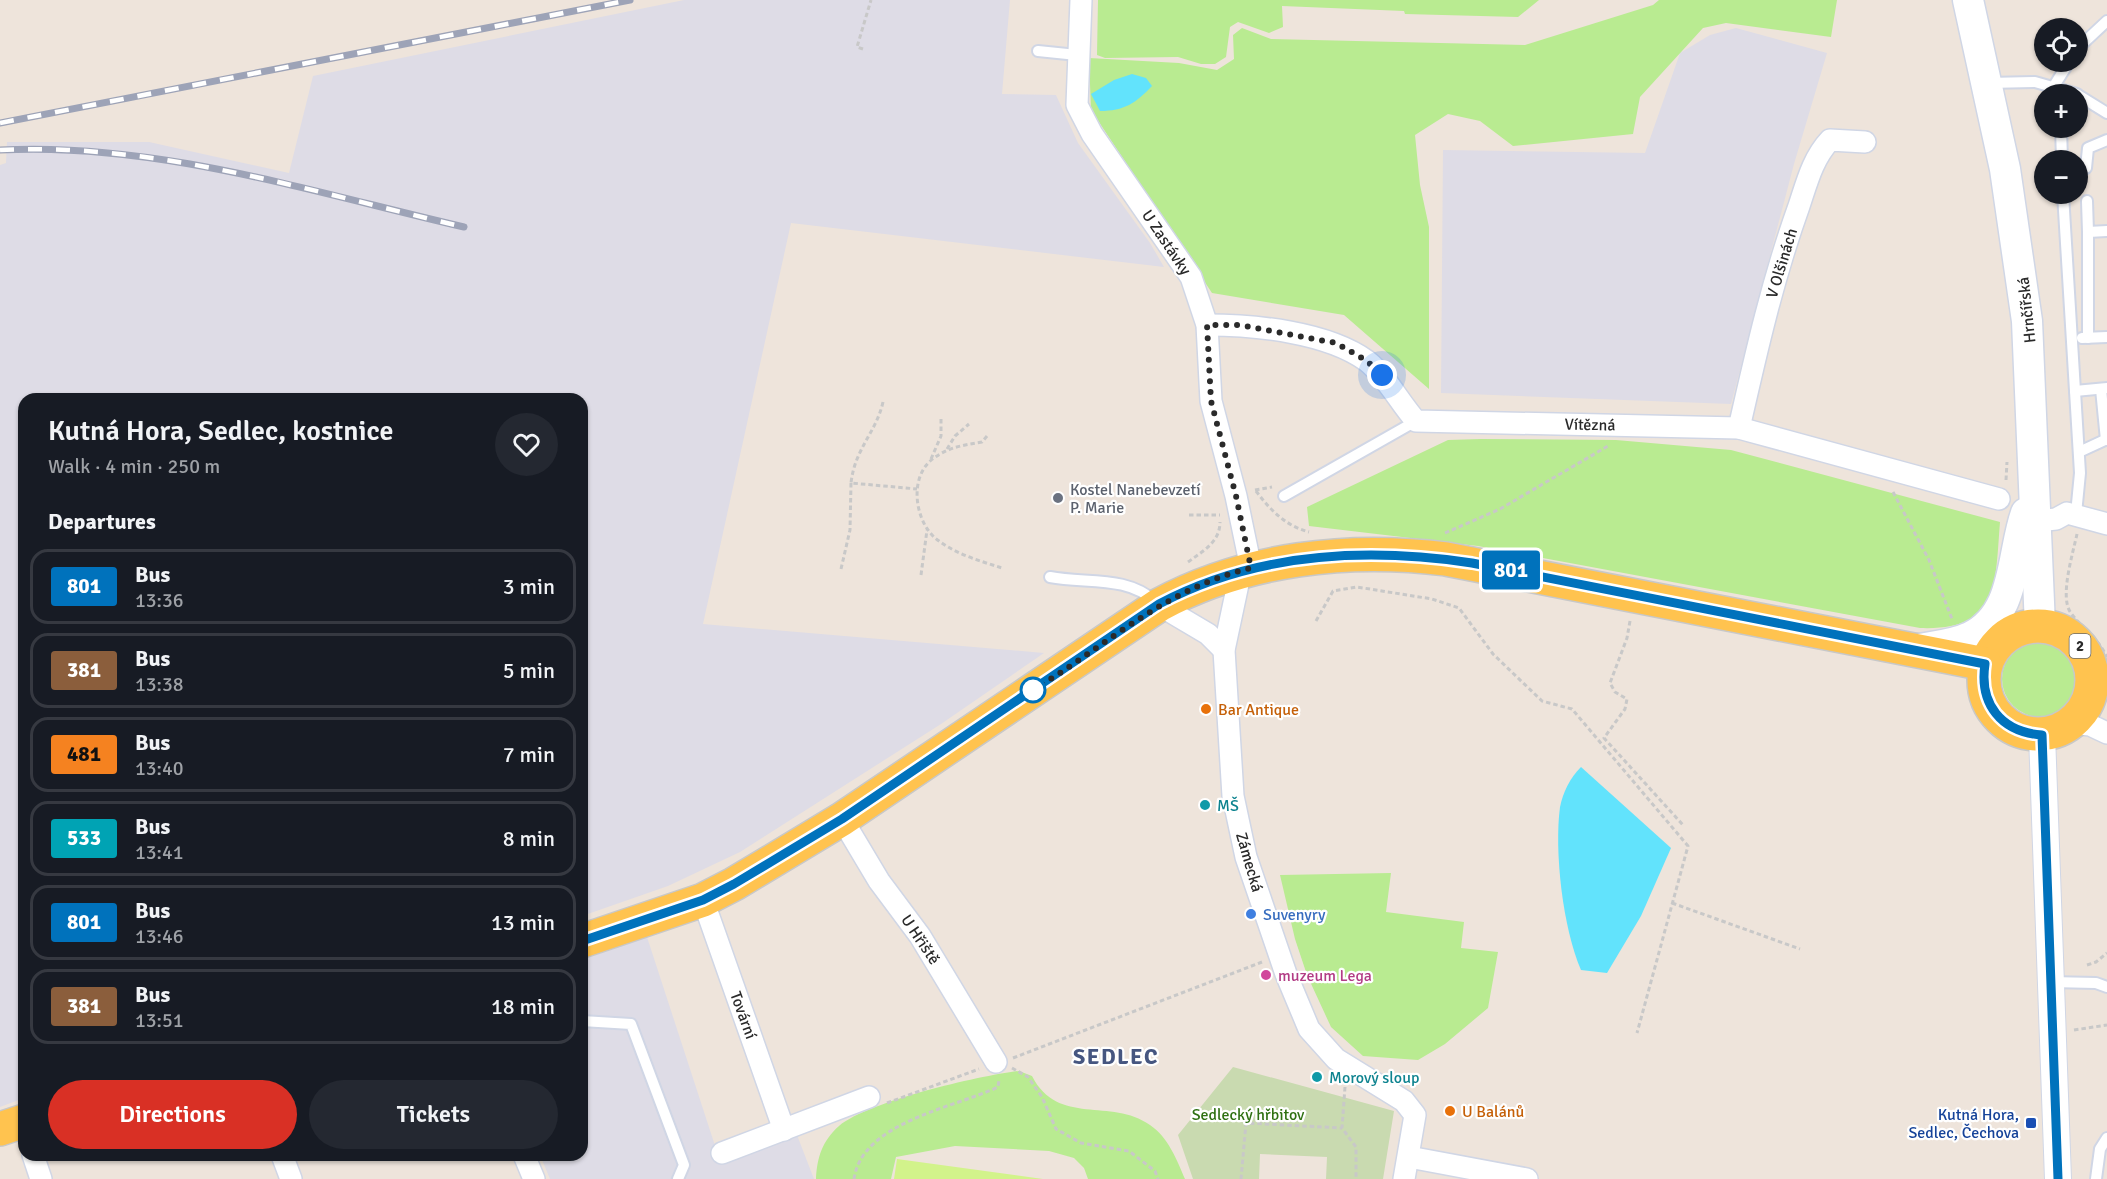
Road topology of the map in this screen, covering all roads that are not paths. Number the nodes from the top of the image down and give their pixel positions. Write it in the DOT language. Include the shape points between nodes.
graph roads {
  1 [pos="1081,0"];
  2 [pos="1968,0"];
  3 [pos="2107,21"];
  4 [pos="2088,39"];
  5 [pos="1038,51"];
  6 [pos="1077,55"];
  7 [pos="1987,83"];
  8 [pos="2040,84"];
  9 [pos="2088,102"];
  10 [pos="2107,113"];
  11 [pos="2107,140"];
  12 [pos="1865,142"];
  13 [pos="2088,150"];
  14 [pos="2064,204"];
  15 [pos="2087,204"];
  16 [pos="2107,231"];
  17 [pos="2088,232"];
  18 [pos="1207,325"];
  19 [pos="2107,337"];
  20 [pos="2072,338"];
  21 [pos="2088,338"];
  22 [pos="2104,388"];
  23 [pos="2075,391"];
  24 [pos="1416,421"];
  25 [pos="1738,428"];
  26 [pos="2107,439"];
  27 [pos="2079,452"];
  28 [pos="2036,488"];
  29 [pos="1284,496"];
  30 [pos="1999,499"];
  31 [pos="2076,514"];
  32 [pos="2037,521"];
  33 [pos="2107,524"];
  34 [pos="1246,569"];
  35 [pos="1050,577"];
  36 [pos="1159,604"];
  37 [pos="2040,626"];
  38 [pos="1224,650"];
  39 [pos="1910,651"];
  40 [pos="1985,664"];
  41 [pos="2099,691"];
  42 [pos="2056,729"];
  43 [pos="2107,733"];
  44 [pos="842,819"];
  45 [pos="703,900"];
  46 [pos="588,939"];
  47 [pos="2050,982"];
  48 [pos="2107,987"];
  49 [pos="588,1021"];
  50 [pos="999,1062"];
  51 [pos="869,1096"];
  52 [pos="784,1130"];
  53 [pos="2107,1138"];
  54 [pos="722,1153"];
  55 [pos="1409,1157"];
  56 [pos="35,1161"];
  57 [pos="284,1161"];
  58 [pos="526,1161"];
  59 [pos="41,1179"];
  60 [pos="291,1179"];
  61 [pos="534,1179"];
  62 [pos="678,1179"];
  63 [pos="1404,1179"];
  64 [pos="1527,1179"];
  65 [pos="2058,1179"];
  66 [pos="2096,1179"];
  1 -- 6 [label="street, U Zastávky"];
  2 -- 7 [label="main road, Hrnčířská"];
  3 -- 4 [label="lane"];
  5 -- 6 [label="lane"];
  6 -- 18 [label="street, U Zastávky" via="1077,105 1092,134 1191,277"];
  7 -- 8 [label="lane"];
  7 -- 28 [label="main road, Hrnčířská" via="2013,212 2027,321"];
  9 -- 10 [label="lane"];
  11 -- 13 [label="lane"];
  12 -- 25 [label="street, V Olšinách" via="1830,140 1818,153 1764,318"];
  14 -- 20 [label="lane"];
  15 -- 17 [label="lane"];
  16 -- 17 [label="lane"];
  17 -- 21 [label="lane" via="2092,304"];
  18 -- 24 [label="street" via="1240,325 1336,343 1382,375"];
  18 -- 34 [label="street, U Zastávky" via="1211,401 1236,496"];
  19 -- 21 [label="lane"];
  20 -- 21 [label="lane"];
  20 -- 23 [label="lane"];
  22 -- 23 [label="lane"];
  22 -- 26 [label="lane"];
  23 -- 27 [label="lane"];
  24 -- 25 [label="street, Vítězná"];
  24 -- 29 [label="lane"];
  25 -- 30 [label="street, Vítězná"];
  26 -- 27 [label="lane"];
  27 -- 31 [label="lane"];
  28 -- 32 [label="main road, Hrnčířská"];
  28 -- 39 [label="main road" via="1997,615 1973,636"];
  31 -- 32 [label="street"];
  31 -- 33 [label="street"];
  32 -- 37 [label="main road, Hrnčířská"];
  34 -- 36 [label="main road" via="1198,585"];
  34 -- 38 [label="street, Zámecká"];
  34 -- 39 [label="main road" via="1324,557 1424,557"];
  35 -- 36 [label="lane" via="1128,585"];
  36 -- 38 [label="street" via="1208,634"];
  36 -- 44 [label="main road"];
  37 -- 40 [label="main road" via="2013,631 2001,639"];
  37 -- 41 [label="main road, 2" via="2062,631 2076,641 2087,655"];
  38 -- 55 [label="street, Zámecká" via="1233,796 1246,857 1286,974 1309,1029 1335,1059 1404,1101 1415,1115"];
  39 -- 40 [label="main road"];
  40 -- 42 [label="main road" via="1985,697 2004,723 2018,731"];
  41 -- 42 [label="main road, 2"];
  42 -- 43 [label="street" via="2090,725"];
  42 -- 47 [label="street"];
  44 -- 45 [label="main road"];
  44 -- 50 [label="street, U Hřiště"];
  45 -- 46 [label="main road"];
  45 -- 52 [label="street, Tovární"];
  47 -- 48 [label="lane" via="2096,983"];
  47 -- 65 [label="street"];
  49 -- 62 [label="lane" via="630,1024 684,1165"];
  51 -- 52 [label="street"];
  52 -- 54 [label="street"];
  53 -- 66 [label="lane" via="2100,1149"];
  55 -- 63 [label="street, Zámecká"];
  55 -- 64 [label="street"];
  56 -- 59 [label="street"];
  57 -- 60 [label="street"];
  58 -- 61 [label="street"];
}
